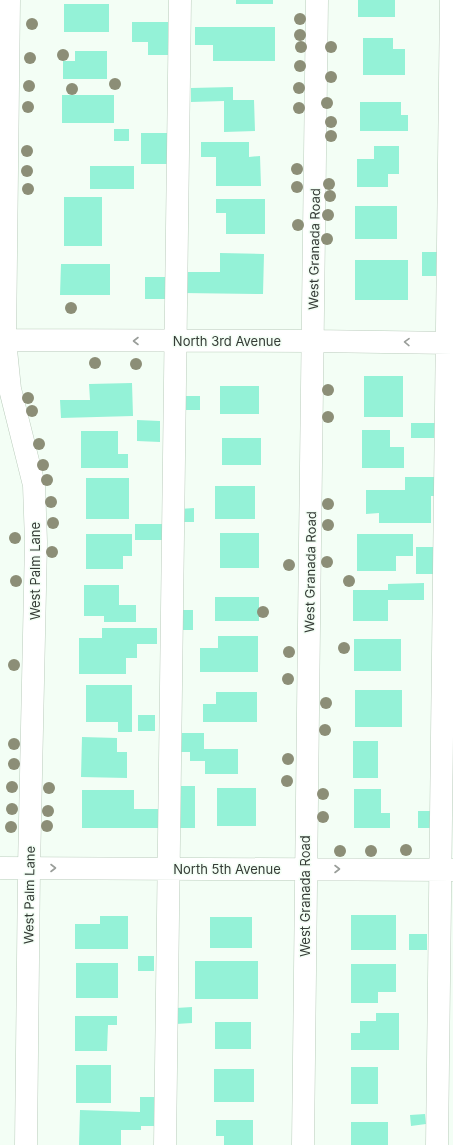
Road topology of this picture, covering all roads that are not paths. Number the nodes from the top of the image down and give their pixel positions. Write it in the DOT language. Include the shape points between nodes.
graph roads {
  1 [pos="9,0"];
  2 [pos="180,0"];
  3 [pos="317,0"];
  4 [pos="451,0"];
  5 [pos="3,340"];
  6 [pos="175,341"];
  7 [pos="313,341"];
  8 [pos="449,343"];
  9 [pos="0,868"];
  10 [pos="29,868"];
  11 [pos="168,868"];
  12 [pos="306,869"];
  13 [pos="447,870"];
  14 [pos="26,1145"];
  15 [pos="164,1145"];
  16 [pos="303,1145"];
  17 [pos="438,1145"];
  1 -- 5 [label="street, West Palm Lane"];
  2 -- 6 [label="street"];
  3 -- 7 [label="street, West Granada Road"];
  4 -- 8 [label="street"];
  6 -- 5 [label="street, North 3rd Avenue, one-way"];
  5 -- 10 [label="street, West Palm Lane" via="10,389 34,485 36,535"];
  6 -- 7 [label="street, North 3rd Avenue"];
  6 -- 11 [label="street"];
  8 -- 7 [label="street, North 3rd Avenue, one-way"];
  7 -- 12 [label="street, West Granada Road"];
  8 -- 13 [label="street"];
  9 -- 10 [label="street, North 5th Avenue"];
  10 -- 11 [label="street, North 5th Avenue, one-way"];
  10 -- 14 [label="street, West Palm Lane"];
  11 -- 12 [label="street, North 5th Avenue"];
  11 -- 15 [label="street"];
  12 -- 13 [label="street, North 5th Avenue, one-way"];
  12 -- 16 [label="street, West Granada Road"];
  13 -- 17 [label="street"];
}
